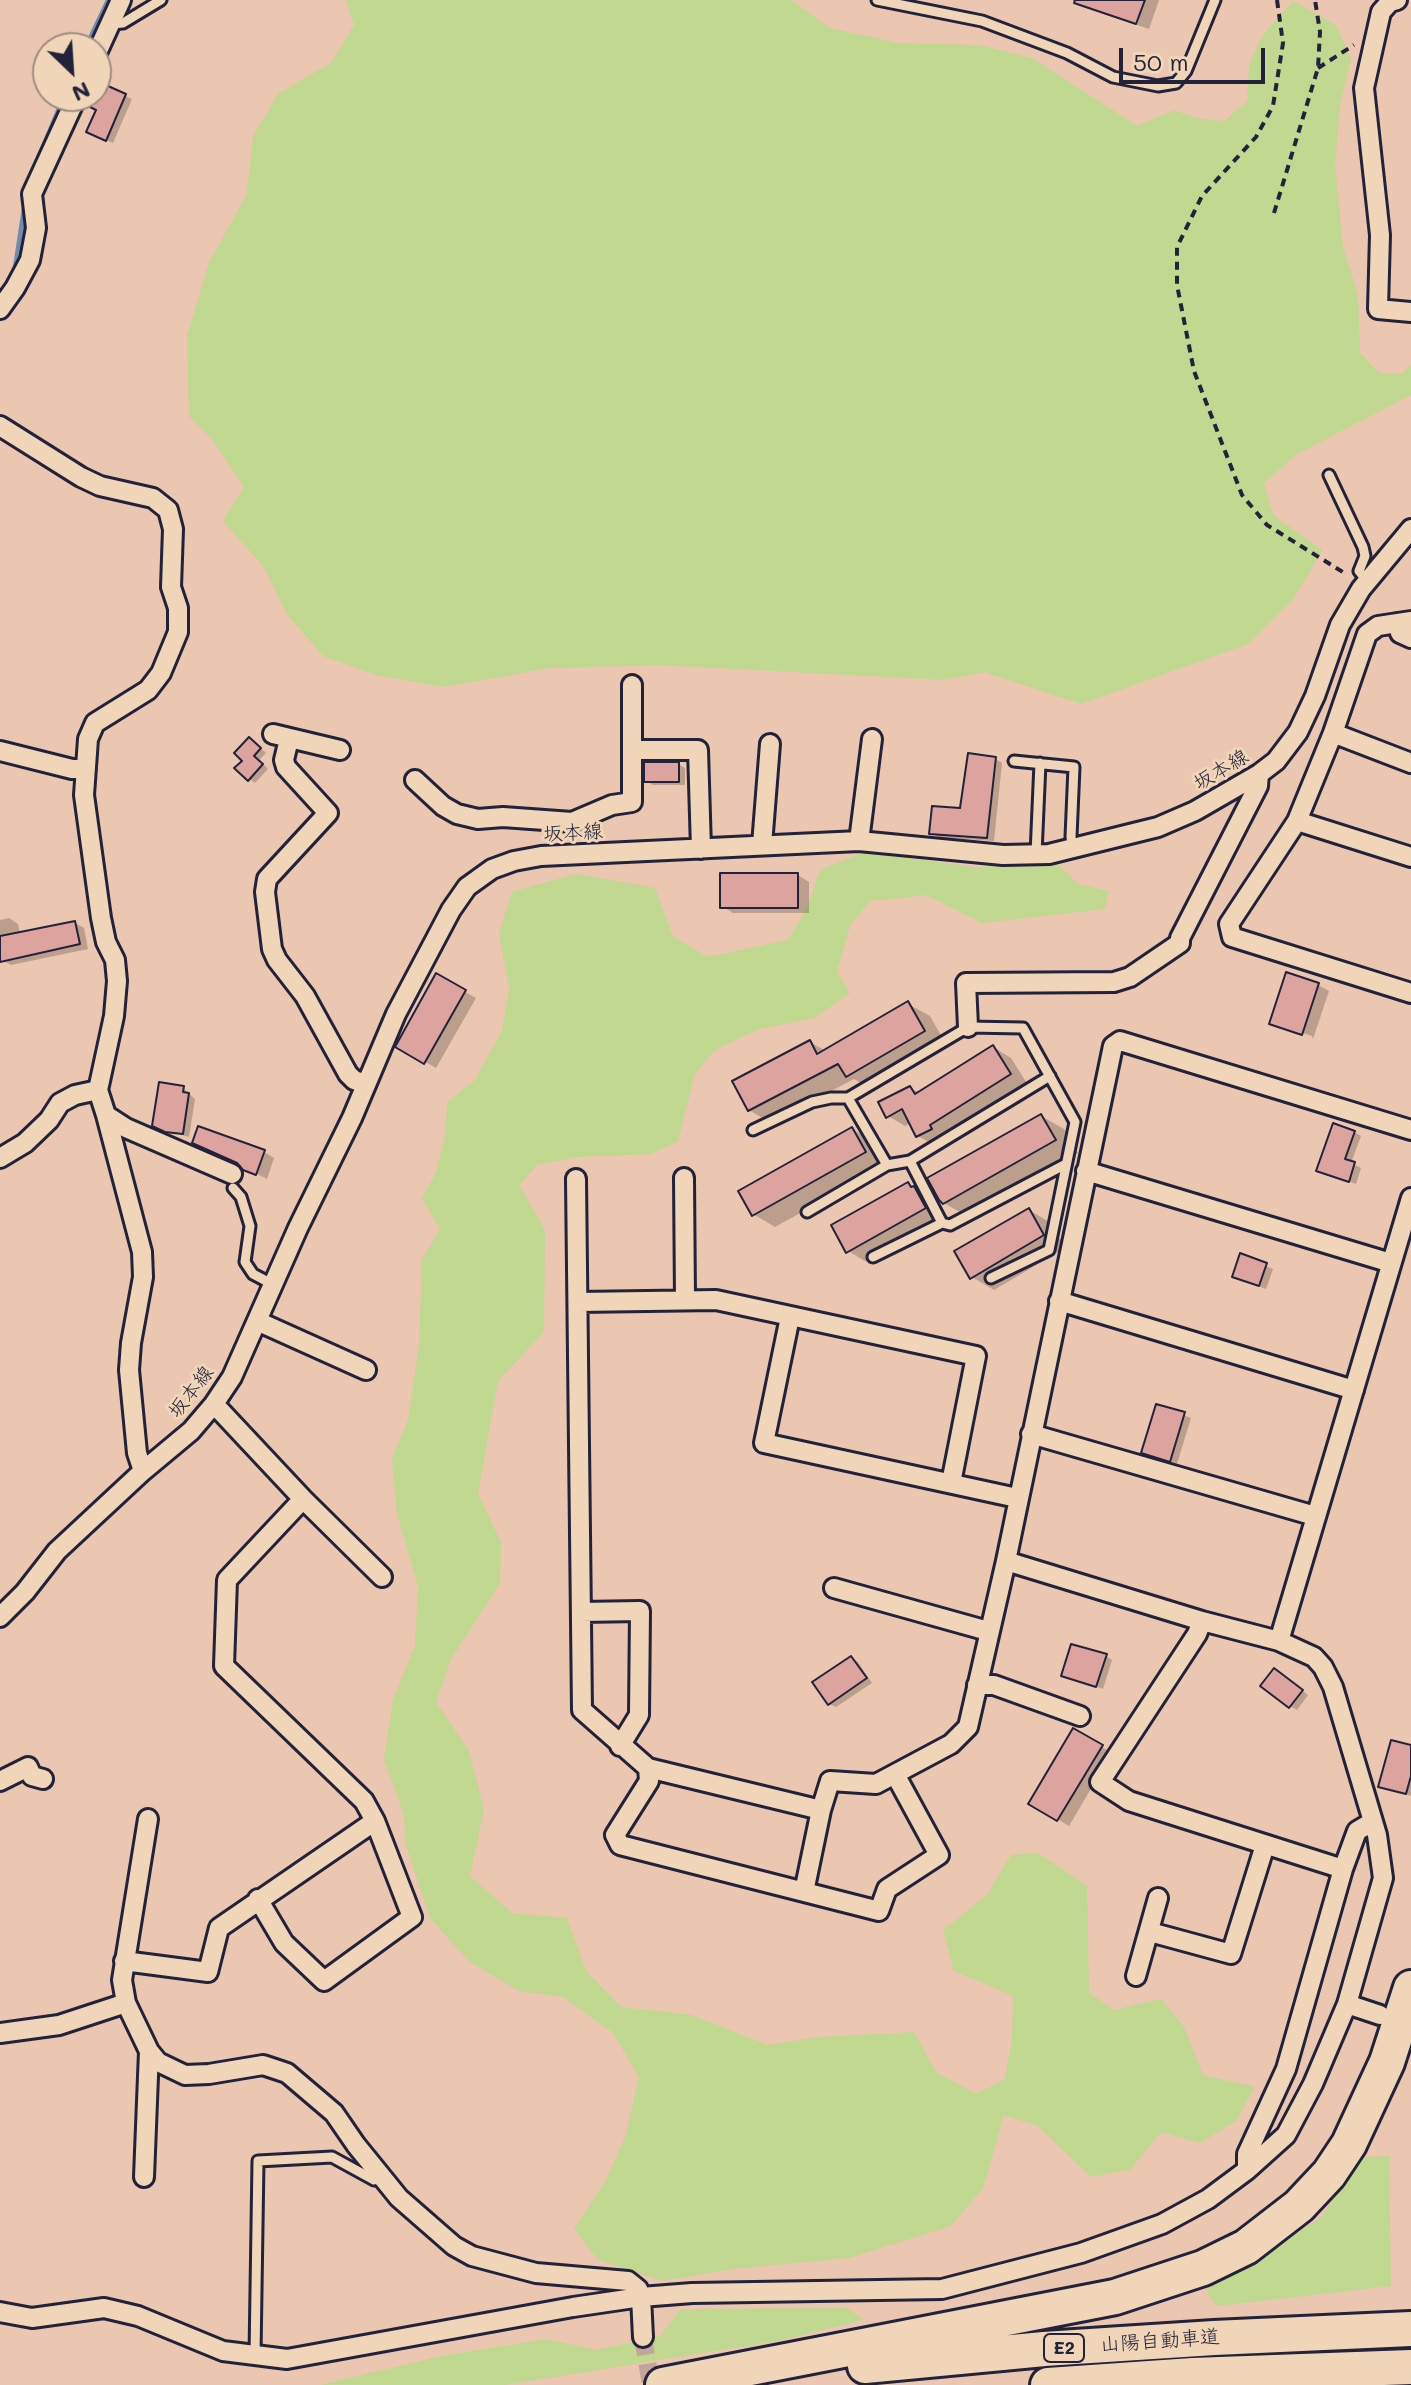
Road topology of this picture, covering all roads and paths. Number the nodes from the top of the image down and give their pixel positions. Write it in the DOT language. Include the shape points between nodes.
graph roads {
  1 [pos="121,0"];
  2 [pos="161,0"];
  3 [pos="877,0"];
  4 [pos="1215,0"];
  5 [pos="1277,0"];
  6 [pos="1315,0"];
  7 [pos="1392,1"];
  8 [pos="110,24"];
  9 [pos="106,32"];
  10 [pos="1364,38"];
  11 [pos="1318,68"];
  12 [pos="70,112"];
  13 [pos="1274,213"];
  14 [pos="0,309"];
  15 [pos="1411,312"];
  16 [pos="0,426"];
  17 [pos="1329,475"];
  18 [pos="1411,529"];
  19 [pos="1364,585"];
  20 [pos="1404,622"];
  21 [pos="1411,638"];
  22 [pos="632,685"];
  23 [pos="1333,733"];
  24 [pos="872,739"];
  25 [pos="770,744"];
  26 [pos="340,750"];
  27 [pos="634,750"];
  28 [pos="0,751"];
  29 [pos="1014,761"];
  30 [pos="1040,763"];
  31 [pos="1411,763"];
  32 [pos="85,769"];
  33 [pos="1259,774"];
  34 [pos="415,780"];
  35 [pos="1297,821"];
  36 [pos="859,841"];
  37 [pos="762,845"];
  38 [pos="701,849"];
  39 [pos="1073,849"];
  40 [pos="1036,854"];
  41 [pos="1411,857"];
  42 [pos="1411,993"];
  43 [pos="968,1027"];
  44 [pos="1050,1076"];
  45 [pos="366,1084"];
  46 [pos="98,1090"];
  47 [pos="848,1098"];
  48 [pos="106,1115"];
  49 [pos="753,1130"];
  50 [pos="1411,1130"];
  51 [pos="0,1158"];
  52 [pos="910,1161"];
  53 [pos="1066,1164"];
  54 [pos="887,1165"];
  55 [pos="1086,1171"];
  56 [pos="684,1178"];
  57 [pos="576,1179"];
  58 [pos="233,1181"];
  59 [pos="1411,1198"];
  60 [pos="807,1212"];
  61 [pos="942,1223"];
  62 [pos="873,1257"];
  63 [pos="1391,1263"];
  64 [pos="991,1278"];
  65 [pos="272,1284"];
  66 [pos="685,1300"];
  67 [pos="1059,1301"];
  68 [pos="578,1302"];
  69 [pos="790,1317"];
  70 [pos="257,1321"];
  71 [pos="366,1370"];
  72 [pos="1354,1390"];
  73 [pos="214,1404"];
  74 [pos="1031,1434"];
  75 [pos="143,1471"];
  76 [pos="951,1483"];
  77 [pos="1017,1498"];
  78 [pos="303,1499"];
  79 [pos="1315,1516"];
  80 [pos="1006,1561"];
  81 [pos="382,1577"];
  82 [pos="834,1588"];
  83 [pos="581,1612"];
  84 [pos="0,1617"];
  85 [pos="1202,1621"];
  86 [pos="988,1631"];
  87 [pos="1279,1641"];
  88 [pos="977,1685"];
  89 [pos="1080,1716"];
  90 [pos="620,1746"];
  91 [pos="648,1768"];
  92 [pos="896,1776"];
  93 [pos="43,1779"];
  94 [pos="0,1781"];
  95 [pos="821,1810"];
  96 [pos="148,1819"];
  97 [pos="375,1821"];
  98 [pos="1372,1822"];
  99 [pos="1265,1845"];
  100 [pos="1343,1869"];
  101 [pos="804,1892"];
  102 [pos="1158,1898"];
  103 [pos="258,1899"];
  104 [pos="1150,1932"];
  105 [pos="124,1961"];
  106 [pos="1136,1976"];
  107 [pos="1411,1988"];
  108 [pos="126,2003"];
  109 [pos="1347,2004"];
  110 [pos="1380,2015"];
  111 [pos="0,2033"];
  112 [pos="149,2051"];
  113 [pos="1247,2170"];
  114 [pos="144,2177"];
  115 [pos="382,2178"];
  116 [pos="641,2297"];
  117 [pos="0,2312"];
  118 [pos="1411,2329"];
  119 [pos="643,2337"];
  120 [pos="255,2355"];
  121 [pos="1411,2367"];
  122 [pos="663,2385"];
  123 [pos="718,2385"];
  124 [pos="1048,2385"];
  1 -- 8 [label="street"];
  2 -- 8 [label="lane" via="123,23"];
  3 -- 4 [label="lane" via="982,21 1113,77 1158,86 1176,83 1186,71"];
  5 -- 19 [label="path" via="1283,43 1273,106 1256,137 1202,196 1177,247 1177,285 1194,371 1242,495 1267,525"];
  6 -- 11 [label="path"];
  7 -- 15 [label="street" via="1381,12 1364,88 1380,235 1378,309"];
  8 -- 9 [label="street"];
  10 -- 11 [label="path"];
  11 -- 13 [label="path"];
  12 -- 14 [label="street" via="32,194 36,228 30,260"];
  16 -- 32 [label="street" via="100,486 153,498 168,510 173,529 171,587 178,632 148,690 95,723"];
  17 -- 19 [label="lane" via="1363,547 1359,571"];
  18 -- 19 [label="street, 坂本線"];
  19 -- 33 [label="street, 坂本線" via="1340,625 1298,732"];
  20 -- 21 [label="street" via="1400,633"];
  20 -- 23 [label="street" via="1378,626 1367,634"];
  22 -- 27 [label="street"];
  23 -- 31 [label="street"];
  23 -- 35 [label="street"];
  24 -- 36 [label="street"];
  25 -- 37 [label="street"];
  26 -- 45 [label="street" via="281,737 286,767 328,813 267,879 265,892 277,960 305,996 348,1074"];
  27 -- 34 [label="street" via="632,802 572,822 457,814"];
  27 -- 38 [label="street" via="698,750"];
  28 -- 32 [label="street"];
  29 -- 30 [label="lane"];
  30 -- 39 [label="lane" via="1074,767"];
  30 -- 40 [label="lane"];
  32 -- 46 [label="street" via="101,918 117,981"];
  33 -- 39 [label="street, 坂本線" via="1158,827"];
  33 -- 43 [label="street" via="1258,786 1180,943 1114,982 966,983"];
  35 -- 41 [label="street"];
  35 -- 42 [label="street" via="1229,924 1232,937"];
  36 -- 37 [label="street, 坂本線"];
  36 -- 40 [label="street, 坂本線"];
  37 -- 38 [label="street, 坂本線"];
  38 -- 45 [label="street, 坂本線" via="541,856 492,869 467,887 451,910"];
  39 -- 40 [label="street, 坂本線"];
  43 -- 44 [label="lane" via="1023,1028"];
  43 -- 47 [label="lane"];
  44 -- 52 [label="lane"];
  44 -- 53 [label="lane" via="1075,1122"];
  45 -- 65 [label="street, 坂本線"];
  46 -- 48 [label="street"];
  46 -- 51 [label="street" via="60,1103 25,1143"];
  47 -- 49 [label="lane" via="812,1102"];
  47 -- 54 [label="lane"];
  48 -- 58 [label="street"];
  48 -- 75 [label="street" via="142,1252 129,1370"];
  50 -- 55 [label="street" via="1120,1041 1113,1046"];
  52 -- 54 [label="lane"];
  52 -- 61 [label="lane"];
  53 -- 61 [label="lane" via="950,1225"];
  53 -- 64 [label="lane" via="1049,1250"];
  54 -- 60 [label="lane"];
  55 -- 63 [label="street"];
  55 -- 67 [label="street"];
  56 -- 66 [label="street"];
  57 -- 68 [label="street"];
  58 -- 65 [label="lane" via="250,1226 245,1262 253,1274"];
  59 -- 63 [label="street"];
  61 -- 62 [label="lane"];
  63 -- 72 [label="street"];
  65 -- 70 [label="street, 坂本線"];
  66 -- 68 [label="street"];
  66 -- 69 [label="street" via="716,1300"];
  67 -- 72 [label="street"];
  67 -- 74 [label="street"];
  68 -- 83 [label="street"];
  69 -- 76 [label="street" via="976,1356"];
  69 -- 76 [label="street" via="764,1443"];
  70 -- 71 [label="street"];
  70 -- 73 [label="street, 坂本線"];
  72 -- 79 [label="street"];
  73 -- 75 [label="street, 坂本線"];
  73 -- 78 [label="street"];
  74 -- 77 [label="street"];
  74 -- 79 [label="street"];
  75 -- 84 [label="street, 坂本線" via="57,1551"];
  76 -- 77 [label="street"];
  77 -- 80 [label="street"];
  78 -- 81 [label="street"];
  78 -- 97 [label="street" via="227,1580 224,1666 364,1801"];
  79 -- 87 [label="street"];
  80 -- 85 [label="street"];
  80 -- 86 [label="street"];
  82 -- 86 [label="street"];
  83 -- 90 [label="street" via="582,1710"];
  83 -- 90 [label="street" via="640,1611 639,1715"];
  85 -- 87 [label="street"];
  85 -- 99 [label="street" via="1100,1782 1129,1801"];
  86 -- 88 [label="street"];
  87 -- 98 [label="street" via="1314,1657 1323,1667"];
  88 -- 89 [label="street" via="994,1685"];
  88 -- 92 [label="street" via="968,1727 951,1744"];
  90 -- 91 [label="street"];
  91 -- 95 [label="street"];
  91 -- 101 [label="street" via="649,1781 615,1835 620,1845"];
  92 -- 95 [label="street" via="876,1784 830,1781"];
  92 -- 101 [label="street" via="939,1855 887,1889 879,1911"];
  93 -- 94 [label="street" via="32,1776 28,1767"];
  95 -- 101 [label="street"];
  96 -- 105 [label="street"];
  97 -- 103 [label="street"];
  97 -- 103 [label="street" via="412,1917 324,1981 284,1943"];
  98 -- 100 [label="street" via="1357,1831"];
  98 -- 109 [label="street" via="1383,1878"];
  99 -- 100 [label="street"];
  99 -- 104 [label="street" via="1231,1954"];
  100 -- 113 [label="street" via="1286,2069 1247,2154"];
  102 -- 104 [label="street"];
  103 -- 105 [label="street" via="219,1928 208,1972"];
  104 -- 106 [label="street"];
  105 -- 108 [label="street"];
  107 -- 122 [label="highway" via="1387,2062 1349,2144 1299,2206 1246,2247 1203,2268 1115,2297"];
  108 -- 111 [label="street" via="59,2025"];
  108 -- 112 [label="street"];
  109 -- 110 [label="street"];
  109 -- 113 [label="street" via="1286,2135"];
  112 -- 114 [label="street"];
  112 -- 115 [label="street" via="158,2062 185,2075 263,2065 287,2073 334,2113"];
  113 -- 116 [label="street" via="1162,2224 1081,2253 942,2289"];
  115 -- 116 [label="street" via="454,2246 472,2256 536,2273 628,2281"];
  115 -- 120 [label="lane" via="374,2180 332,2157 258,2161"];
  116 -- 119 [label="street"];
  116 -- 120 [label="street" via="287,2359"];
  117 -- 120 [label="street" via="32,2318 104,2308 138,2316 223,2351"];
  118 -- 123 [label="highway, 山陽自動車道 / E2" via="1044,2349"];
  121 -- 124 [label="highway, 山陽自動車道 / E2"];
}
